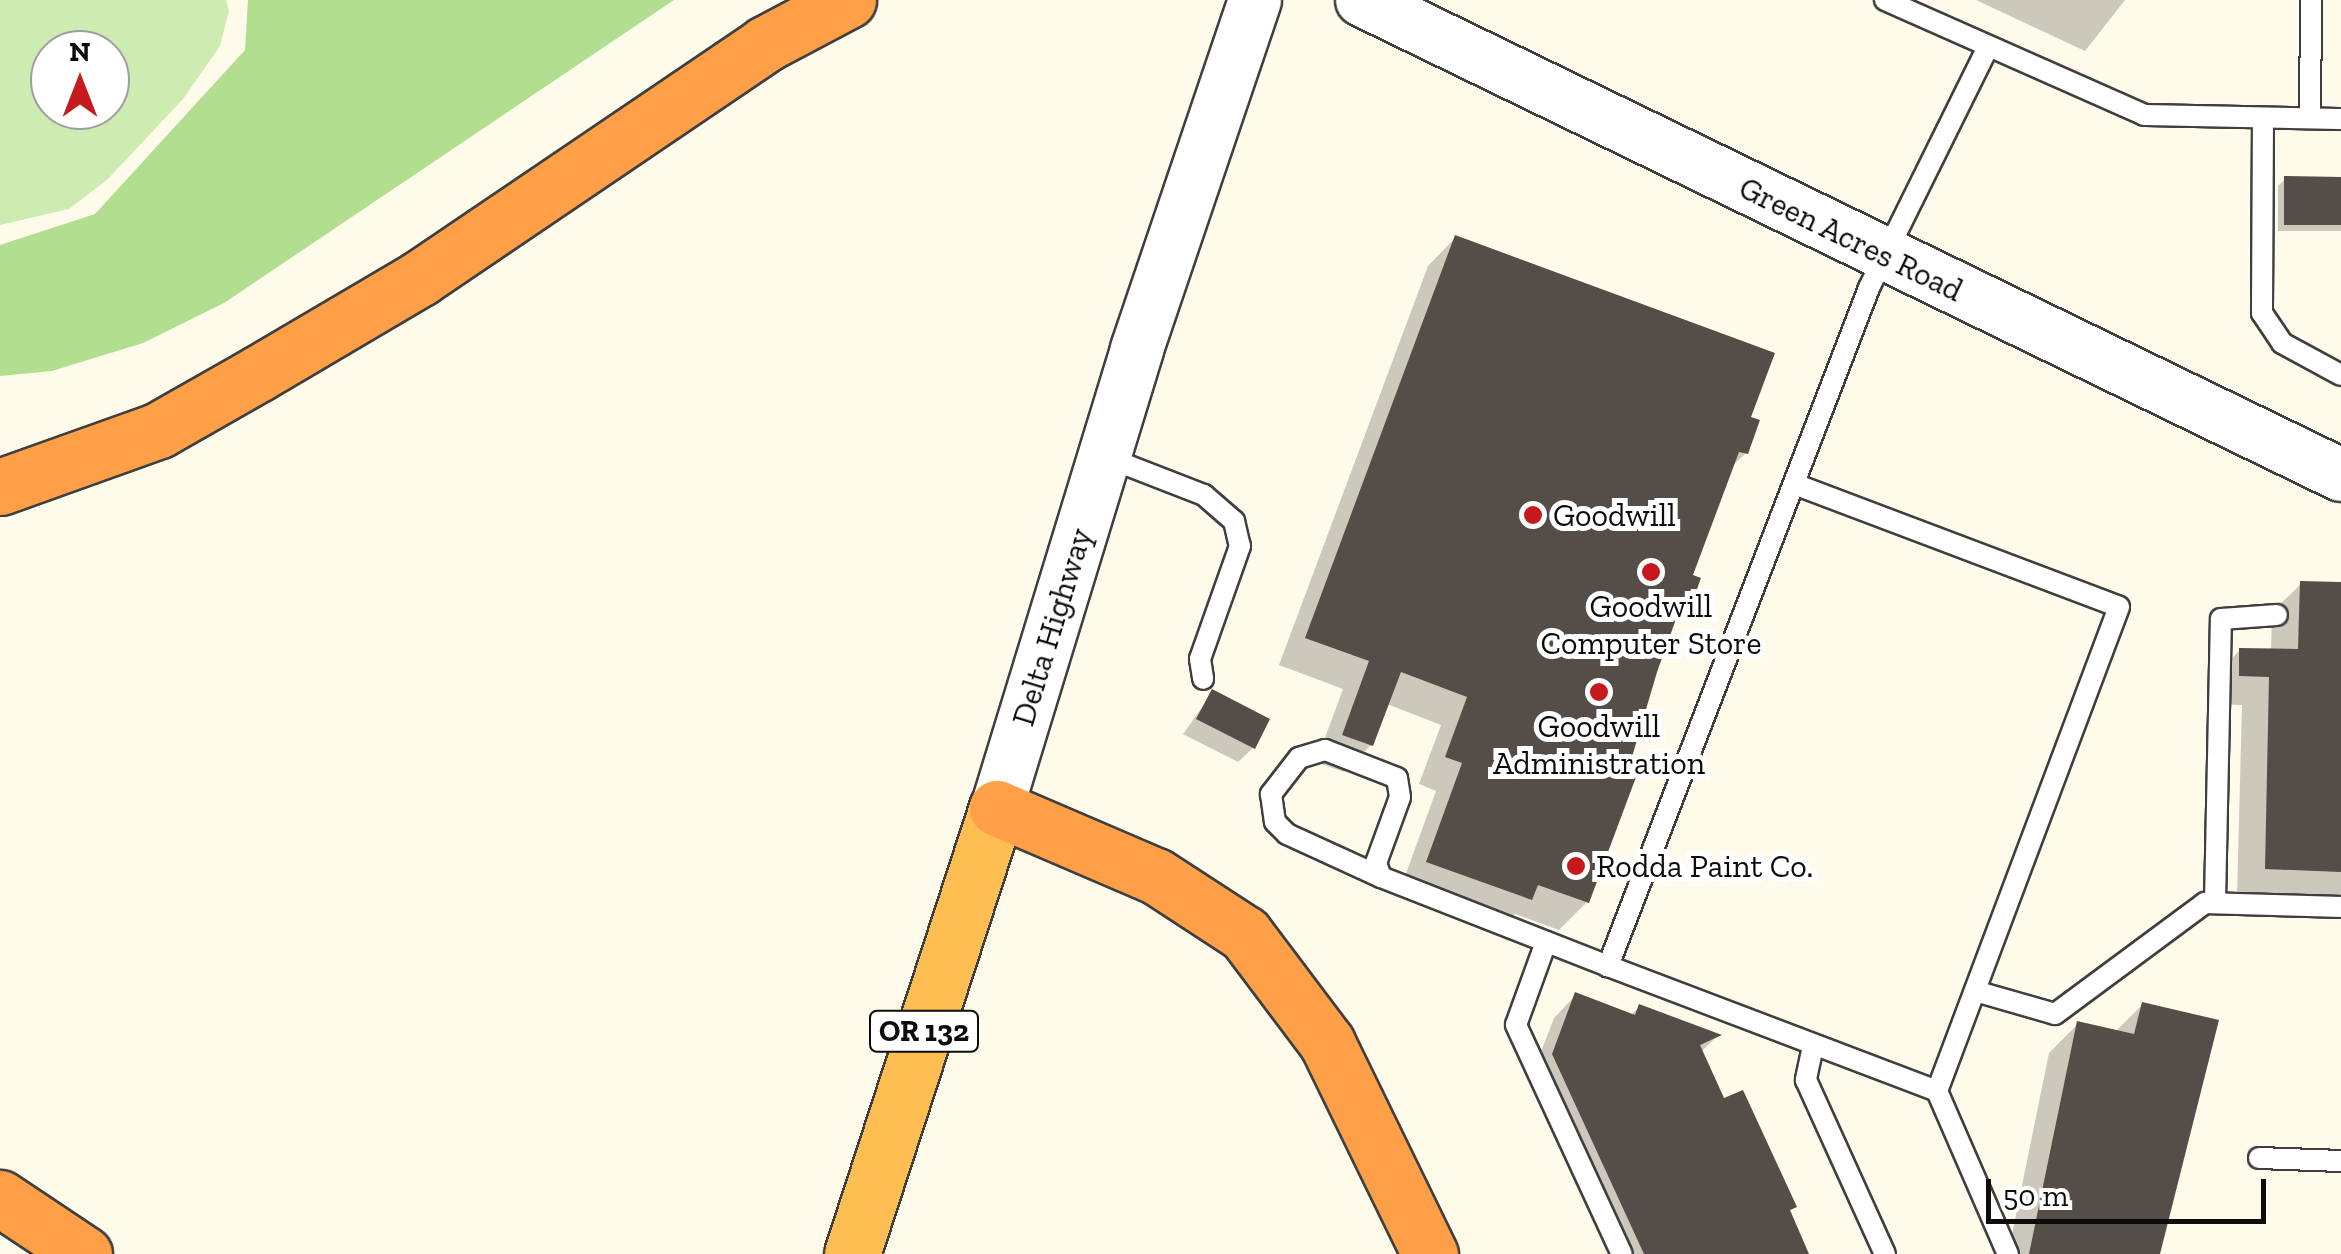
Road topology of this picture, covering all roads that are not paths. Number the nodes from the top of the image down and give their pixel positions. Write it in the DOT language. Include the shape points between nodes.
graph roads {
  1 [pos="848,0"];
  2 [pos="1255,0"];
  3 [pos="1362,0"];
  4 [pos="1885,0"];
  5 [pos="2311,0"];
  6 [pos="1987,49"];
  7 [pos="2263,118"];
  8 [pos="2310,118"];
  9 [pos="2341,119"];
  10 [pos="1883,254"];
  11 [pos="2341,375"];
  12 [pos="1104,456"];
  13 [pos="2341,475"];
  14 [pos="1794,484"];
  15 [pos="0,486"];
  16 [pos="2277,615"];
  17 [pos="1202,679"];
  18 [pos="996,808"];
  19 [pos="1381,877"];
  20 [pos="2215,902"];
  21 [pos="2341,907"];
  22 [pos="1546,942"];
  23 [pos="1608,966"];
  24 [pos="1975,991"];
  25 [pos="1813,1046"];
  26 [pos="1937,1091"];
  27 [pos="2259,1158"];
  28 [pos="2341,1162"];
  29 [pos="0,1198"];
  30 [pos="84,1254"];
  31 [pos="852,1254"];
  32 [pos="1430,1254"];
  33 [pos="1622,1254"];
  34 [pos="1886,1254"];
  35 [pos="2008,1254"];
  1 -- 15 [label="highway" via="765,44 420,278 226,392 159,430"];
  2 -- 12 [label="street, Delta Highway / OR 132"];
  3 -- 10 [label="street, Green Acres Road"];
  4 -- 6 [label="lane"];
  5 -- 8 [label="lane"];
  6 -- 7 [label="lane" via="2144,115"];
  6 -- 10 [label="lane"];
  7 -- 8 [label="lane"];
  7 -- 11 [label="lane" via="2262,313 2291,350"];
  8 -- 9 [label="lane"];
  10 -- 13 [label="street, Green Acres Road"];
  10 -- 14 [label="lane"];
  12 -- 17 [label="lane" via="1204,495 1234,520 1240,546 1200,660"];
  12 -- 18 [label="street, Delta Highway / OR 132"];
  14 -- 23 [label="lane"];
  14 -- 24 [label="lane" via="2119,606"];
  16 -- 20 [label="lane" via="2222,619"];
  18 -- 31 [label="highway, Delta Highway / OR 132"];
  18 -- 32 [label="highway" via="1156,876 1245,934 1327,1043"];
  19 -- 19 [label="lane" via="1376,863 1400,797 1397,778 1325,750 1300,758 1273,787 1275,822 1287,834"];
  19 -- 22 [label="lane"];
  20 -- 21 [label="lane"];
  20 -- 24 [label="lane" via="2197,906 2055,1014"];
  22 -- 23 [label="lane"];
  22 -- 33 [label="lane" via="1516,1025"];
  23 -- 25 [label="lane"];
  24 -- 26 [label="lane"];
  25 -- 26 [label="lane"];
  25 -- 34 [label="lane" via="1806,1080"];
  26 -- 35 [label="lane"];
  27 -- 28 [label="lane"];
  29 -- 30 [label="highway"];
}
